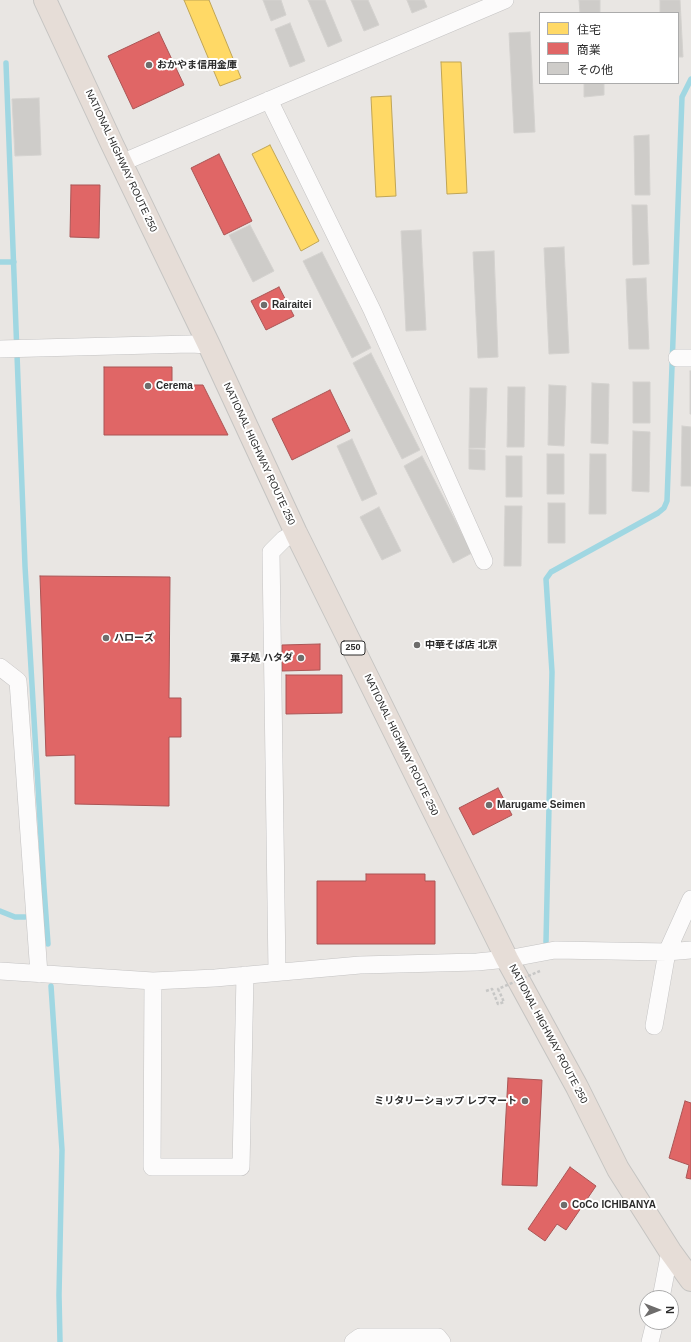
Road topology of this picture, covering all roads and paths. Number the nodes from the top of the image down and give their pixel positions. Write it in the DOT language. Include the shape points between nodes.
graph roads {
  1 [pos="45,0"];
  2 [pos="505,0"];
  3 [pos="269,100"];
  4 [pos="121,163"];
  5 [pos="209,345"];
  6 [pos="11,348"];
  7 [pos="296,533"];
  8 [pos="484,561"];
  9 [pos="0,667"];
  10 [pos="691,899"];
  11 [pos="691,950"];
  12 [pos="667,952"];
  13 [pos="507,959"];
  14 [pos="0,971"];
  15 [pos="540,971"];
  16 [pos="277,972"];
  17 [pos="39,974"];
  18 [pos="245,975"];
  19 [pos="153,981"];
  20 [pos="486,991"];
  21 [pos="654,1026"];
  22 [pos="669,1258"];
  23 [pos="691,1280"];
  24 [pos="663,1290"];
  25 [pos="653,1330"];
  26 [pos="353,1342"];
  27 [pos="442,1342"];
  28 [pos="650,1342"];
  1 -- 4 [label="highway, NATIONAL HIGHWAY ROUTE 250 / 250"];
  2 -- 3 [label="street"];
  3 -- 4 [label="street"];
  3 -- 8 [label="street" via="372,310"];
  4 -- 5 [label="highway, NATIONAL HIGHWAY ROUTE 250 / 250"];
  5 -- 6 [label="street"];
  5 -- 7 [label="highway, NATIONAL HIGHWAY ROUTE 250 / 250"];
  7 -- 13 [label="highway, NATIONAL HIGHWAY ROUTE 250 / 250"];
  7 -- 16 [label="street" via="284,539 271,552"];
  9 -- 17 [label="street" via="18,681"];
  10 -- 12 [label="street"];
  11 -- 12 [label="street"];
  12 -- 13 [label="street" via="555,950"];
  12 -- 21 [label="street"];
  13 -- 16 [label="street" via="360,965"];
  13 -- 22 [label="highway, NATIONAL HIGHWAY ROUTE 250 / 250" via="618,1169"];
  14 -- 17 [label="street"];
  15 -- 20 [label="path, bridge" via="498,989 504,1002 498,1004 492,990"];
  16 -- 18 [label="street"];
  17 -- 19 [label="street"];
  18 -- 19 [label="street"];
  18 -- 19 [label="street" via="241,1167 152,1167"];
  22 -- 23 [label="highway, NATIONAL HIGHWAY ROUTE 250 / 250"];
  22 -- 24 [label="street"];
  25 -- 28 [label="street"];
  26 -- 27 [label="street" via="360,1337 438,1337"];
}
